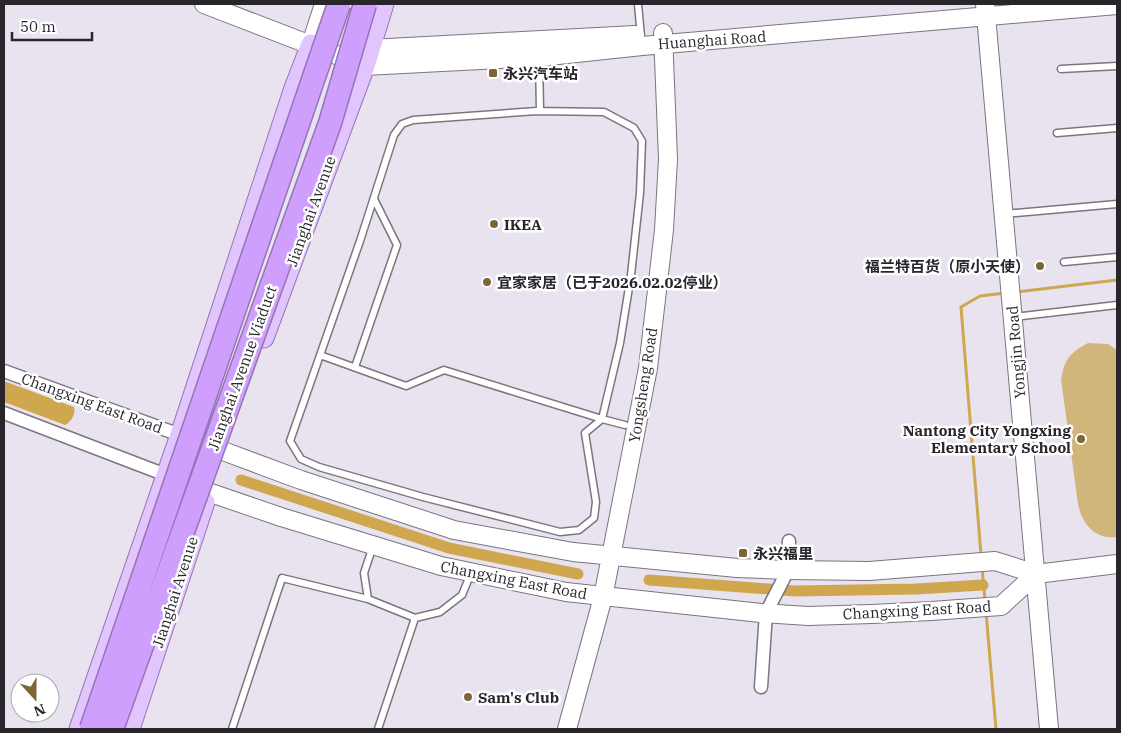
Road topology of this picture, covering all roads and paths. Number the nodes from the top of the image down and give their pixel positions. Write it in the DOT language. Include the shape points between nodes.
graph roads {
  1 [pos="204,4"];
  2 [pos="324,4"];
  3 [pos="340,4"];
  4 [pos="366,4"];
  5 [pos="384,4"];
  6 [pos="638,4"];
  7 [pos="1022,4"];
  8 [pos="1117,5"];
  9 [pos="986,9"];
  10 [pos="663,39"];
  11 [pos="642,40"];
  12 [pos="311,44"];
  13 [pos="539,57"];
  14 [pos="367,58"];
  15 [pos="1117,66"];
  16 [pos="1061,69"];
  17 [pos="540,111"];
  18 [pos="1117,128"];
  19 [pos="1057,133"];
  20 [pos="374,199"];
  21 [pos="1117,204"];
  22 [pos="1004,214"];
  23 [pos="1117,257"];
  24 [pos="1064,262"];
  25 [pos="1117,305"];
  26 [pos="1013,313"];
  27 [pos="320,355"];
  28 [pos="355,367"];
  29 [pos="4,371"];
  30 [pos="4,414"];
  31 [pos="602,419"];
  32 [pos="625,425"];
  33 [pos="180,434"];
  34 [pos="223,451"];
  35 [pos="166,475"];
  36 [pos="208,492"];
  37 [pos="789,541"];
  38 [pos="373,545"];
  39 [pos="611,555"];
  40 [pos="1117,564"];
  41 [pos="788,570"];
  42 [pos="471,572"];
  43 [pos="1036,574"];
  44 [pos="603,597"];
  45 [pos="368,599"];
  46 [pos="766,613"];
  47 [pos="415,618"];
  48 [pos="761,688"];
  49 [pos="79,729"];
  50 [pos="91,729"];
  51 [pos="112,729"];
  52 [pos="130,729"];
  53 [pos="232,729"];
  54 [pos="378,729"];
  55 [pos="567,729"];
  56 [pos="1049,729"];
  1 -- 12 [label="street, Huanghai Road"];
  2 -- 12 [label="street"];
  3 -- 50 [label="highway, Jianghai Avenue Viaduct, bridge"];
  4 -- 51 [label="highway, Jianghai Avenue Viaduct, bridge" via="330,124"];
  5 -- 14 [label="main road, Jianghai Avenue"];
  6 -- 11 [label="lane"];
  7 -- 9 [label="street, Huanghai Road"];
  8 -- 9 [label="street, Huanghai Road"];
  9 -- 10 [label="street, Huanghai Road"];
  9 -- 22 [label="street, Yongjin Road"];
  10 -- 11 [label="street, Huanghai Road"];
  10 -- 39 [label="street, Yongsheng Road" via="668,159 664,230 648,368"];
  11 -- 13 [label="street, Huanghai Road"];
  11 -- 14 [label="street, Huanghai Road"];
  12 -- 14 [label="street, Huanghai Road"];
  12 -- 33 [label="main road"];
  13 -- 14 [label="street, Huanghai Road"];
  13 -- 17 [label="lane"];
  14 -- 34 [label="main road, Jianghai Avenue"];
  15 -- 16 [label="lane"];
  17 -- 20 [label="lane" via="413,120 402,124 394,135"];
  17 -- 31 [label="lane" via="604,112 634,128 642,141 631,275 620,343"];
  18 -- 19 [label="lane"];
  20 -- 27 [label="lane"];
  20 -- 28 [label="lane" via="397,245"];
  21 -- 22 [label="lane"];
  22 -- 26 [label="street, Yongjin Road"];
  23 -- 24 [label="lane"];
  25 -- 26 [label="lane"];
  26 -- 43 [label="street, Yongjin Road"];
  27 -- 28 [label="lane"];
  27 -- 31 [label="lane" via="290,441 300,459 373,484 560,532 579,530 594,518 596,502 585,433"];
  28 -- 31 [label="lane" via="406,386 444,370"];
  29 -- 33 [label="street, Changxing East Road"];
  30 -- 35 [label="street"];
  31 -- 32 [label="lane"];
  33 -- 35 [label="main road"];
  34 -- 36 [label="main road, Jianghai Avenue"];
  34 -- 39 [label="street" via="454,530 573,552"];
  35 -- 49 [label="main road"];
  36 -- 38 [label="street, Changxing East Road"];
  36 -- 52 [label="main road, Jianghai Avenue"];
  37 -- 41 [label="street"];
  38 -- 42 [label="street, Changxing East Road"];
  38 -- 45 [label="lane" via="364,573"];
  39 -- 41 [label="street"];
  39 -- 44 [label="street, Yongsheng Road"];
  40 -- 43 [label="street"];
  41 -- 43 [label="street" via="869,571 995,561"];
  41 -- 46 [label="street"];
  42 -- 44 [label="street, Changxing East Road"];
  42 -- 47 [label="lane" via="462,595 440,612"];
  43 -- 46 [label="street, Changxing East Road" via="1001,606 808,616"];
  43 -- 56 [label="street, Yongjin Road"];
  44 -- 46 [label="street, Changxing East Road"];
  44 -- 55 [label="street, Yongsheng Road"];
  45 -- 47 [label="lane"];
  45 -- 53 [label="lane" via="282,578"];
  46 -- 48 [label="street"];
  47 -- 54 [label="lane"];
}
